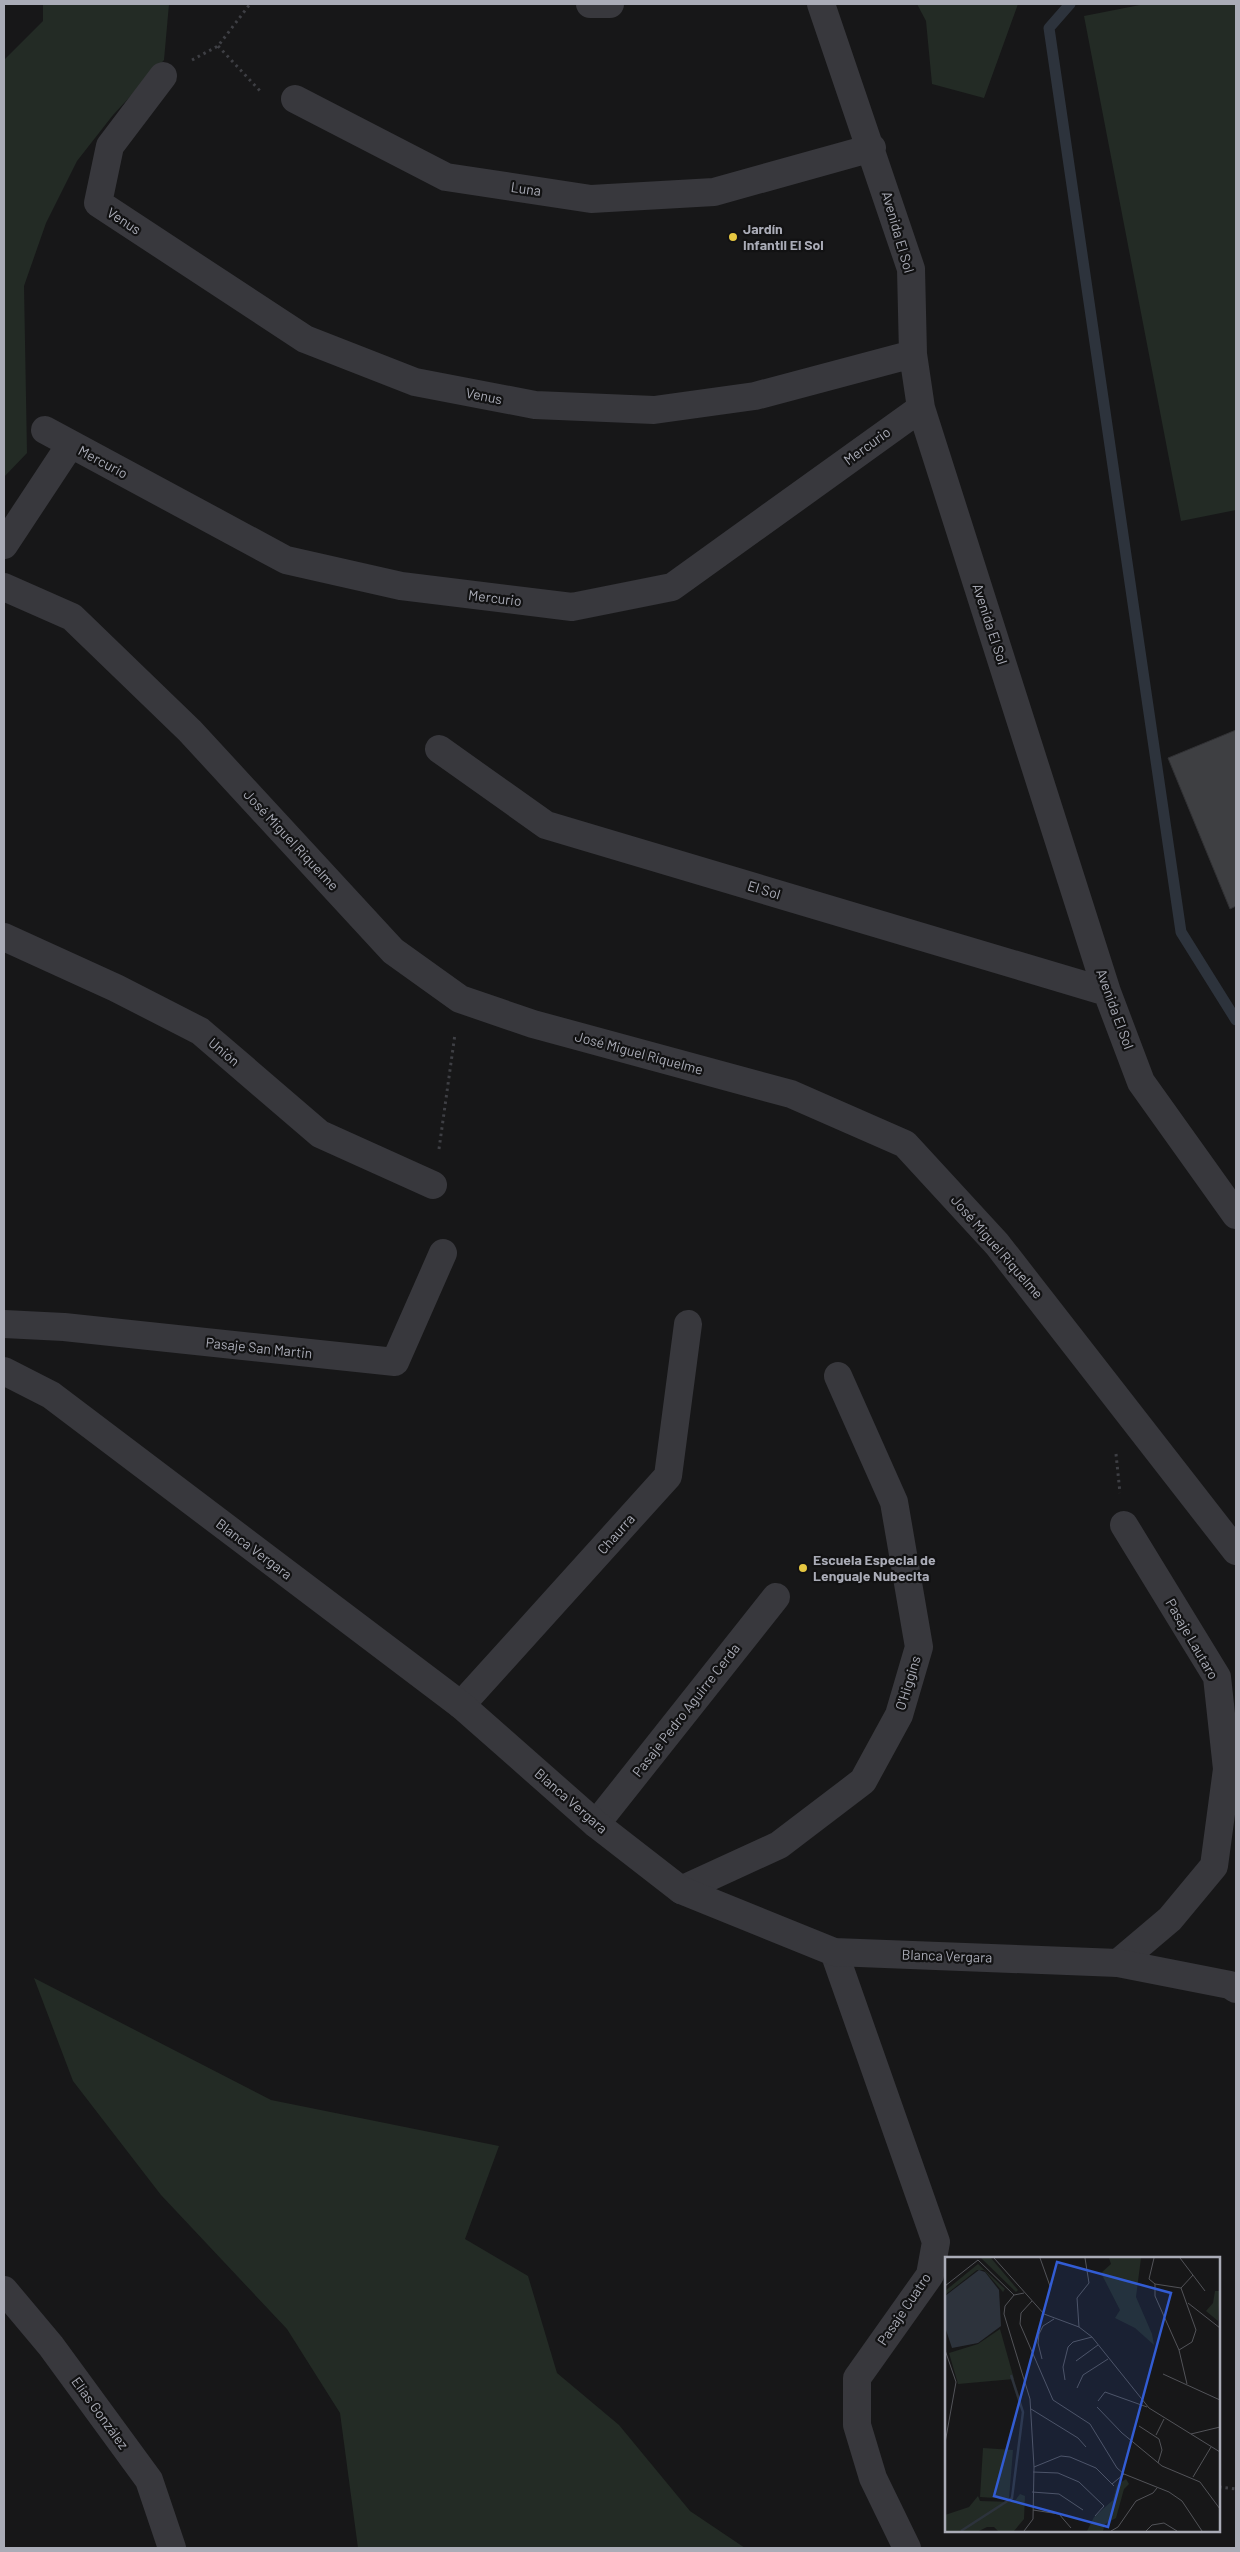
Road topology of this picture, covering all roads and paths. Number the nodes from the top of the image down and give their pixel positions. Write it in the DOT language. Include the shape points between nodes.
graph roads {
  1 [pos="250,4"];
  2 [pos="590,4"];
  3 [pos="610,4"];
  4 [pos="821,4"];
  5 [pos="218,46"];
  6 [pos="163,76"];
  7 [pos="295,99"];
  8 [pos="872,148"];
  9 [pos="913,354"];
  10 [pos="921,408"];
  11 [pos="45,430"];
  12 [pos="70,445"];
  13 [pos="4,545"];
  14 [pos="4,587"];
  15 [pos="439,749"];
  16 [pos="4,937"];
  17 [pos="1107,992"];
  18 [pos="460,999"];
  19 [pos="434,1185"];
  20 [pos="1236,1215"];
  21 [pos="442,1253"];
  22 [pos="4,1324"];
  23 [pos="688,1324"];
  24 [pos="4,1371"];
  25 [pos="838,1376"];
  26 [pos="1124,1526"];
  27 [pos="1236,1551"];
  28 [pos="776,1597"];
  29 [pos="461,1705"];
  30 [pos="596,1824"];
  31 [pos="681,1890"];
  32 [pos="834,1952"];
  33 [pos="1118,1962"];
  34 [pos="1236,1989"];
  35 [pos="4,2290"];
  36 [pos="1220,2487"];
  37 [pos="1236,2489"];
  38 [pos="172,2548"];
  39 [pos="907,2548"];
  1 -- 5 [label="path"];
  2 -- 3 [label="street"];
  4 -- 8 [label="street, Avenida El Sol"];
  5 -- 6 [label="path"];
  5 -- 7 [label="path" via="271,102"];
  6 -- 9 [label="street, Venus" via="110,146 98,204 305,339 415,382 535,406 654,410 755,396"];
  7 -- 8 [label="street, Luna" via="446,177 591,199 714,192"];
  8 -- 9 [label="street, Avenida El Sol" via="911,269"];
  9 -- 10 [label="street, Avenida El Sol"];
  10 -- 12 [label="street, Mercurio" via="672,587 572,607 401,586 286,560"];
  10 -- 17 [label="street, Avenida El Sol"];
  11 -- 12 [label="street, Mercurio"];
  12 -- 13 [label="street"];
  14 -- 18 [label="street, José Miguel Riquelme" via="72,617 190,731 393,951"];
  15 -- 17 [label="street, El Sol" via="546,825"];
  16 -- 19 [label="street, Unión" via="200,1031 320,1134"];
  17 -- 20 [label="street, Avenida El Sol" via="1141,1082"];
  18 -- 19 [label="path"];
  18 -- 27 [label="street, José Miguel Riquelme" via="533,1024 791,1094 905,1144 997,1244"];
  21 -- 22 [label="street, Pasaje San Martin" via="395,1362 64,1327"];
  23 -- 29 [label="street, Chaurra" via="668,1476"];
  24 -- 29 [label="street, Blanca Vergara" via="51,1395"];
  25 -- 31 [label="street, O'Higgins" via="894,1502 919,1648 901,1707 863,1781 779,1845"];
  26 -- 33 [label="street, Pasaje Lautaro" via="1217,1677 1227,1769 1214,1866 1170,1919"];
  28 -- 30 [label="street, Pasaje Pedro Aguirre Cerda"];
  29 -- 30 [label="street, Blanca Vergara"];
  30 -- 31 [label="street, Blanca Vergara"];
  31 -- 32 [label="street, Blanca Vergara"];
  32 -- 33 [label="street, Blanca Vergara"];
  32 -- 39 [label="street, Pasaje Cuatro" via="936,2242 930,2275 857,2378 856,2426 873,2478"];
  33 -- 34 [label="street, Blanca Vergara" via="1230,1985"];
  35 -- 38 [label="street, Elías González" via="51,2346 149,2480"];
  36 -- 37 [label="path"];
}
